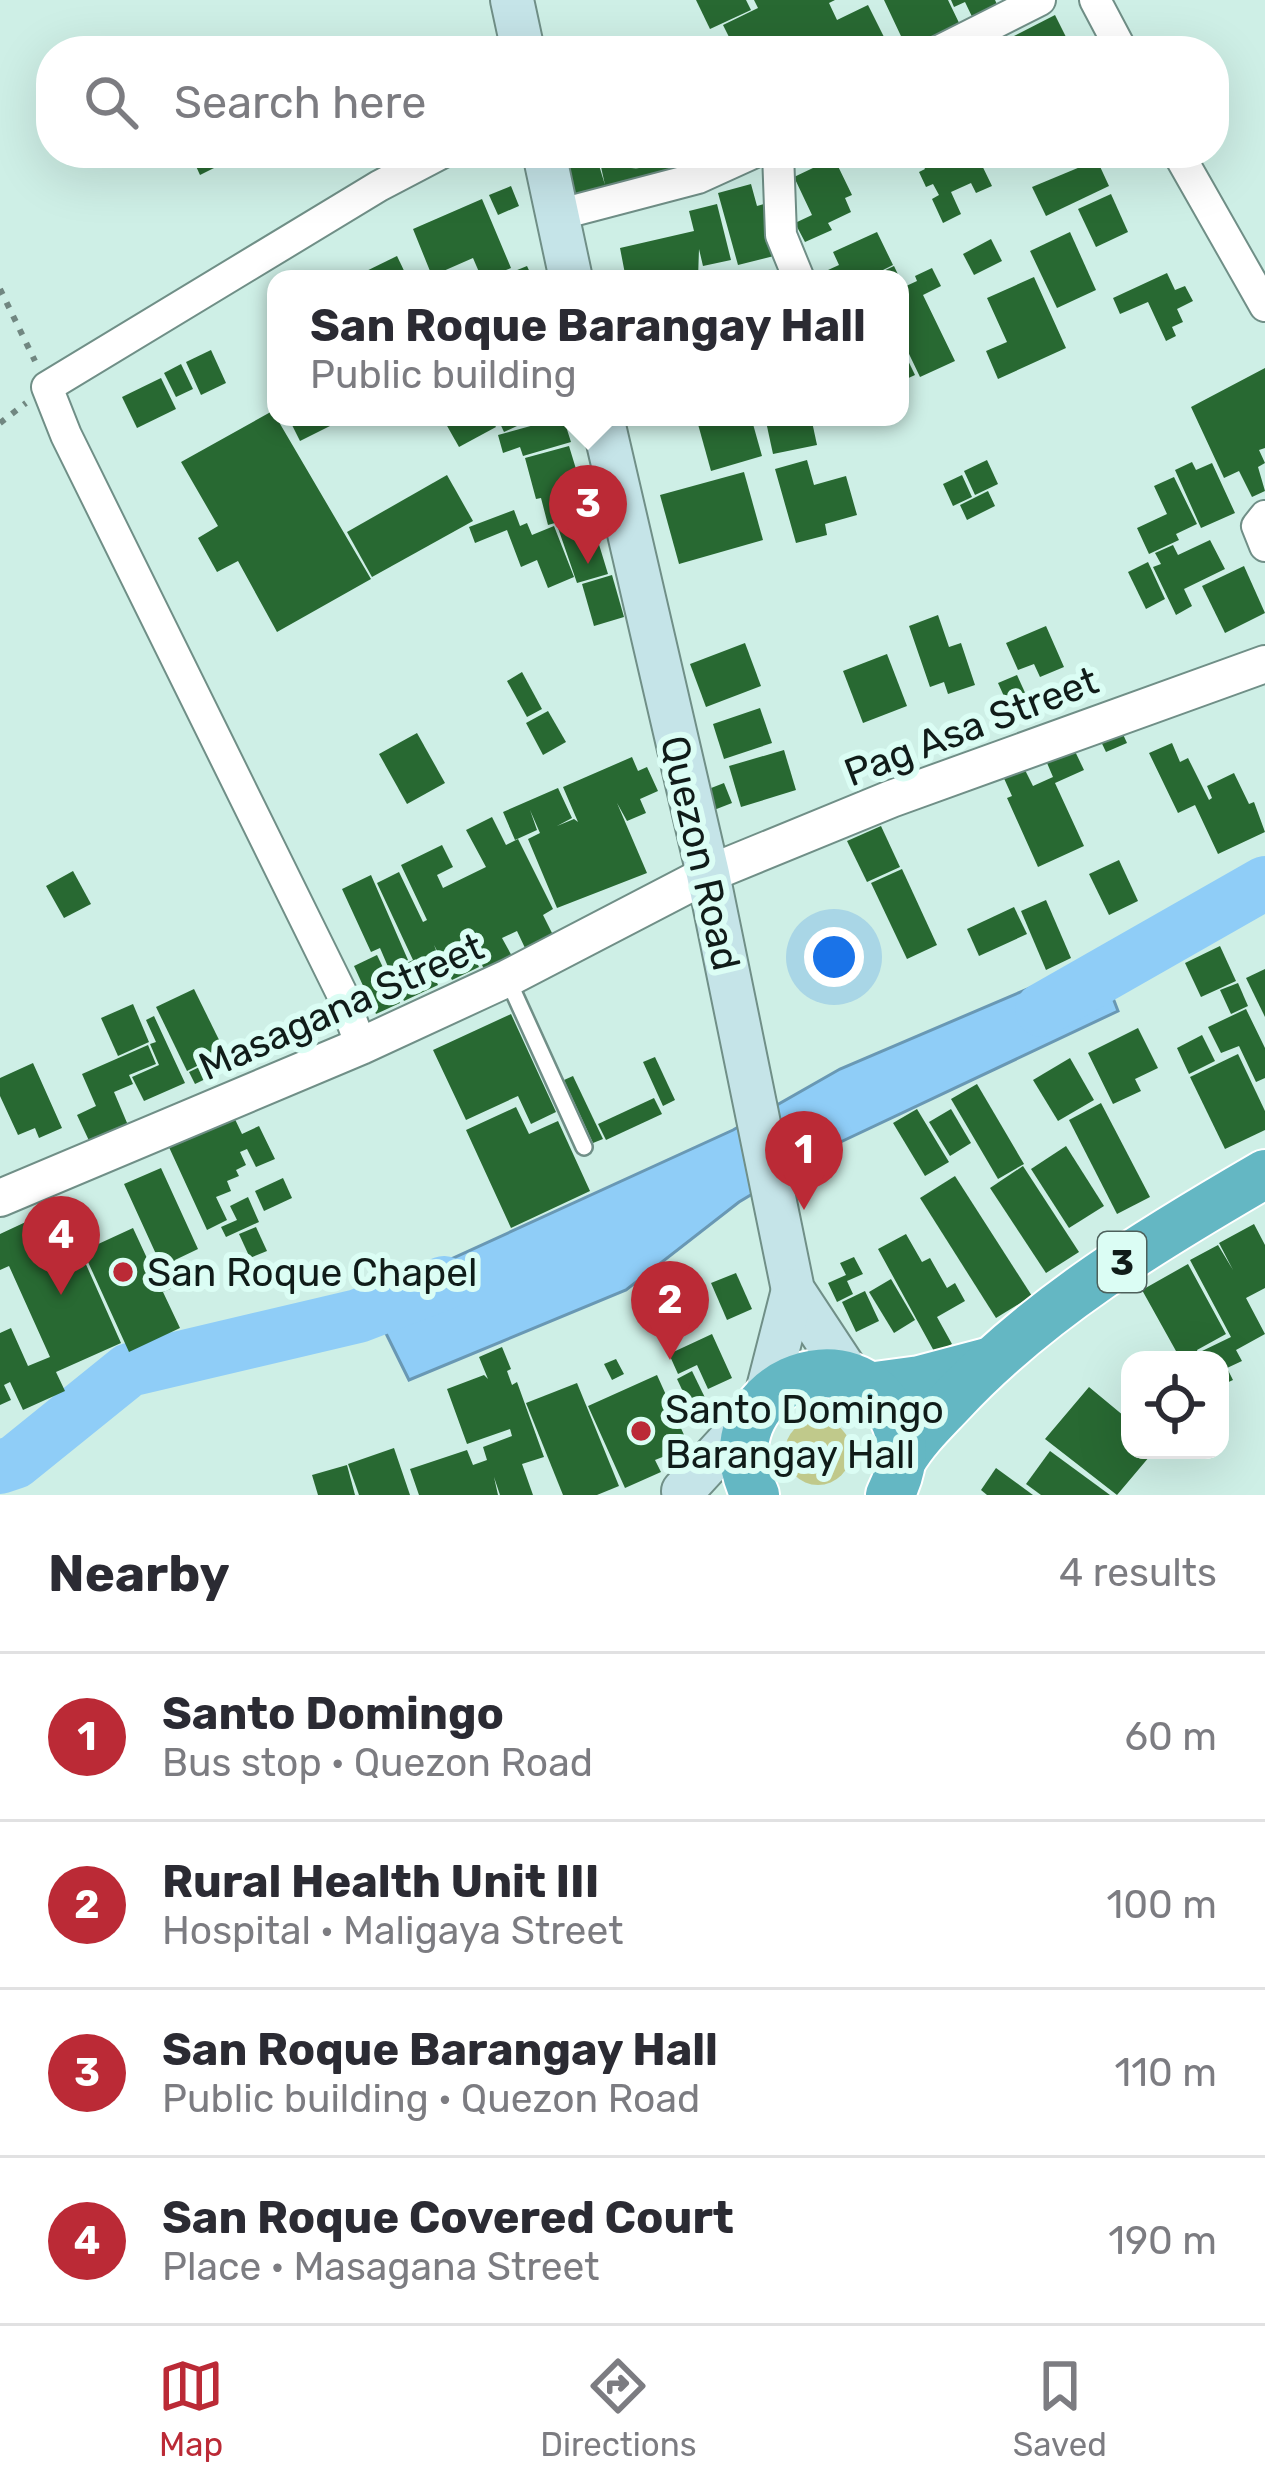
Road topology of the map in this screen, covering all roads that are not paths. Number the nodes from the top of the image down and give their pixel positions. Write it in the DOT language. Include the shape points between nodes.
graph roads {
  1 [pos="512,0"];
  2 [pos="1040,0"];
  3 [pos="1095,0"];
  4 [pos="520,36"];
  5 [pos="969,36"];
  6 [pos="1114,36"];
  7 [pos="413,168"];
  8 [pos="547,168"];
  9 [pos="720,168"];
  10 [pos="779,168"];
  11 [pos="1187,168"];
  12 [pos="557,215"];
  13 [pos="569,270"];
  14 [pos="795,270"];
  15 [pos="1265,306"];
  16 [pos="604,426"];
  17 [pos="1265,516"];
  18 [pos="1265,546"];
  19 [pos="1265,664"];
  20 [pos="708,874"];
  21 [pos="508,978"];
  22 [pos="361,1046"];
  23 [pos="584,1147"];
  24 [pos="1265,1174"];
  25 [pos="0,1198"];
  26 [pos="793,1290"];
  27 [pos="988,1362"];
  28 [pos="859,1382"];
  29 [pos="759,1406"];
  30 [pos="896,1477"];
  31 [pos="677,1493"];
  32 [pos="735,1495"];
  33 [pos="755,1495"];
  1 -- 4 [label="main road"];
  2 -- 5 [label="street"];
  3 -- 6 [label="street"];
  7 -- 22 [label="street" via="47,387"];
  8 -- 12 [label="main road"];
  9 -- 12 [label="street"];
  10 -- 14 [label="street" via="781,235"];
  11 -- 15 [label="street"];
  12 -- 13 [label="main road"];
  16 -- 20 [label="main road, Quezon Road"];
  17 -- 18 [label="street" via="1257,526"];
  19 -- 20 [label="street, Pag Asa Street"];
  20 -- 21 [label="street, Masagana Street"];
  20 -- 26 [label="main road, Quezon Road"];
  21 -- 22 [label="street, Masagana Street"];
  21 -- 23 [label="lane"];
  22 -- 25 [label="street, Masagana Street"];
  24 -- 27 [label="highway, 3" via="1093,1282"];
  26 -- 28 [label="main road, Quezon Road"];
  26 -- 29 [label="main road, Quezon Road"];
  27 -- 28 [label="highway, 3" via="920,1380"];
  27 -- 30 [label="highway, 3" via="914,1441"];
  28 -- 29 [label="highway, 3" via="806,1375 784,1382"];
  28 -- 30 [label="highway, 3" via="895,1419"];
  29 -- 31 [label="main road"];
  29 -- 33 [label="highway" via="742,1457"];
  31 -- 32 [label="main road"];
}
